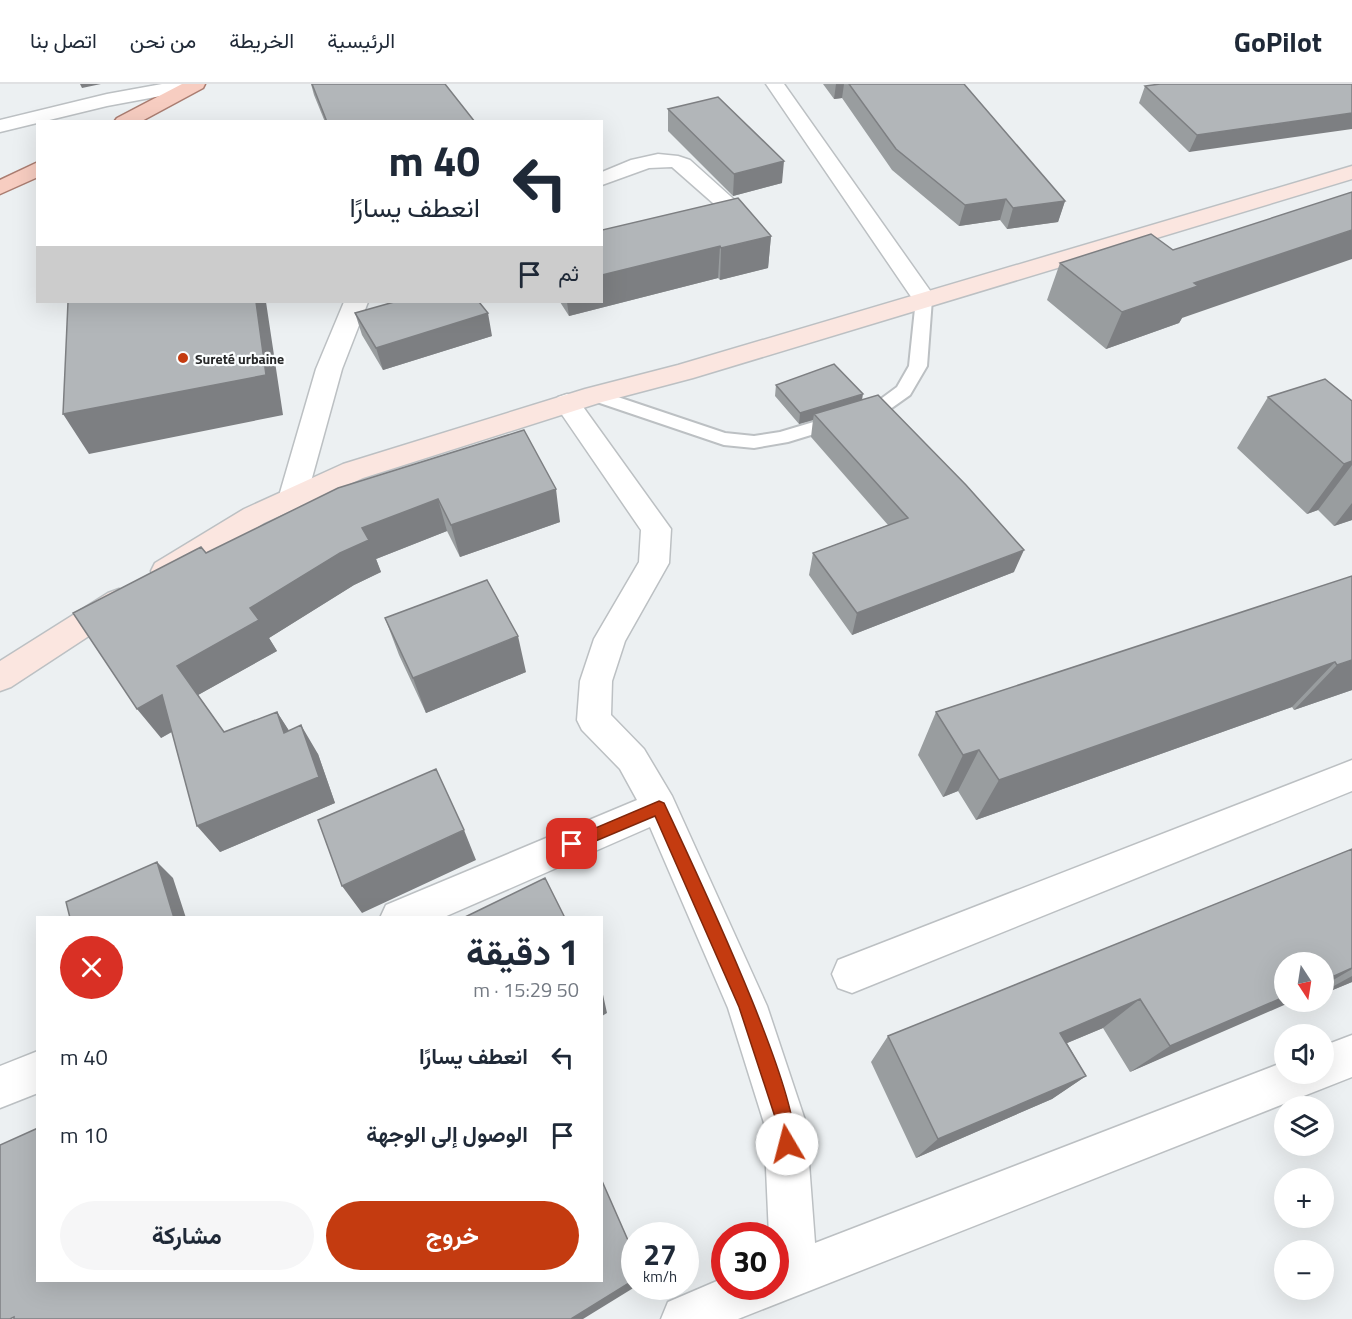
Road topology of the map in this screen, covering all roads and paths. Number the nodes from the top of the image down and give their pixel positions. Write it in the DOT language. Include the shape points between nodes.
graph roads {
  1 [pos="194,84"];
  2 [pos="775,84"];
  3 [pos="128,120"];
  4 [pos="0,126"];
  5 [pos="36,169"];
  6 [pos="1352,172"];
  7 [pos="36,177"];
  8 [pos="603,179"];
  9 [pos="5,185"];
  10 [pos="715,219"];
  11 [pos="924,299"];
  12 [pos="360,312"];
  13 [pos="580,399"];
  14 [pos="293,496"];
  15 [pos="0,678"];
  16 [pos="1352,775"];
  17 [pos="659,807"];
  18 [pos="404,916"];
  19 [pos="852,974"];
  20 [pos="1352,1056"];
  21 [pos="1334,1063"];
  22 [pos="36,1073"];
  23 [pos="1280,1084"];
  24 [pos="0,1088"];
  25 [pos="780,1222"];
  26 [pos="789,1275"];
  27 [pos="730,1300"];
  28 [pos="685,1319"];
  1 -- 3 [label="main road"];
  1 -- 4 [label="street"];
  2 -- 11 [label="street"];
  5 -- 9 [label="main road"];
  6 -- 11 [label="main road"];
  7 -- 9 [label="street"];
  8 -- 10 [label="street" via="636,165 679,162 738,213"];
  11 -- 13 [label="main road" via="684,372"];
  11 -- 13 [label="lane" via="918,366 904,391 880,408 782,438 754,442 724,439"];
  12 -- 14 [label="street" via="329,369"];
  13 -- 14 [label="main road" via="353,471"];
  13 -- 17 [label="street" via="656,529 654,563 610,639 596,681 594,720 632,759"];
  14 -- 15 [label="main road" via="254,516"];
  16 -- 19 [label="street"];
  17 -- 18 [label="street"];
  17 -- 25 [label="street" via="747,1006 785,1123"];
  20 -- 21 [label="street"];
  22 -- 24 [label="street"];
  23 -- 26 [label="street"];
  27 -- 28 [label="street"];
}
